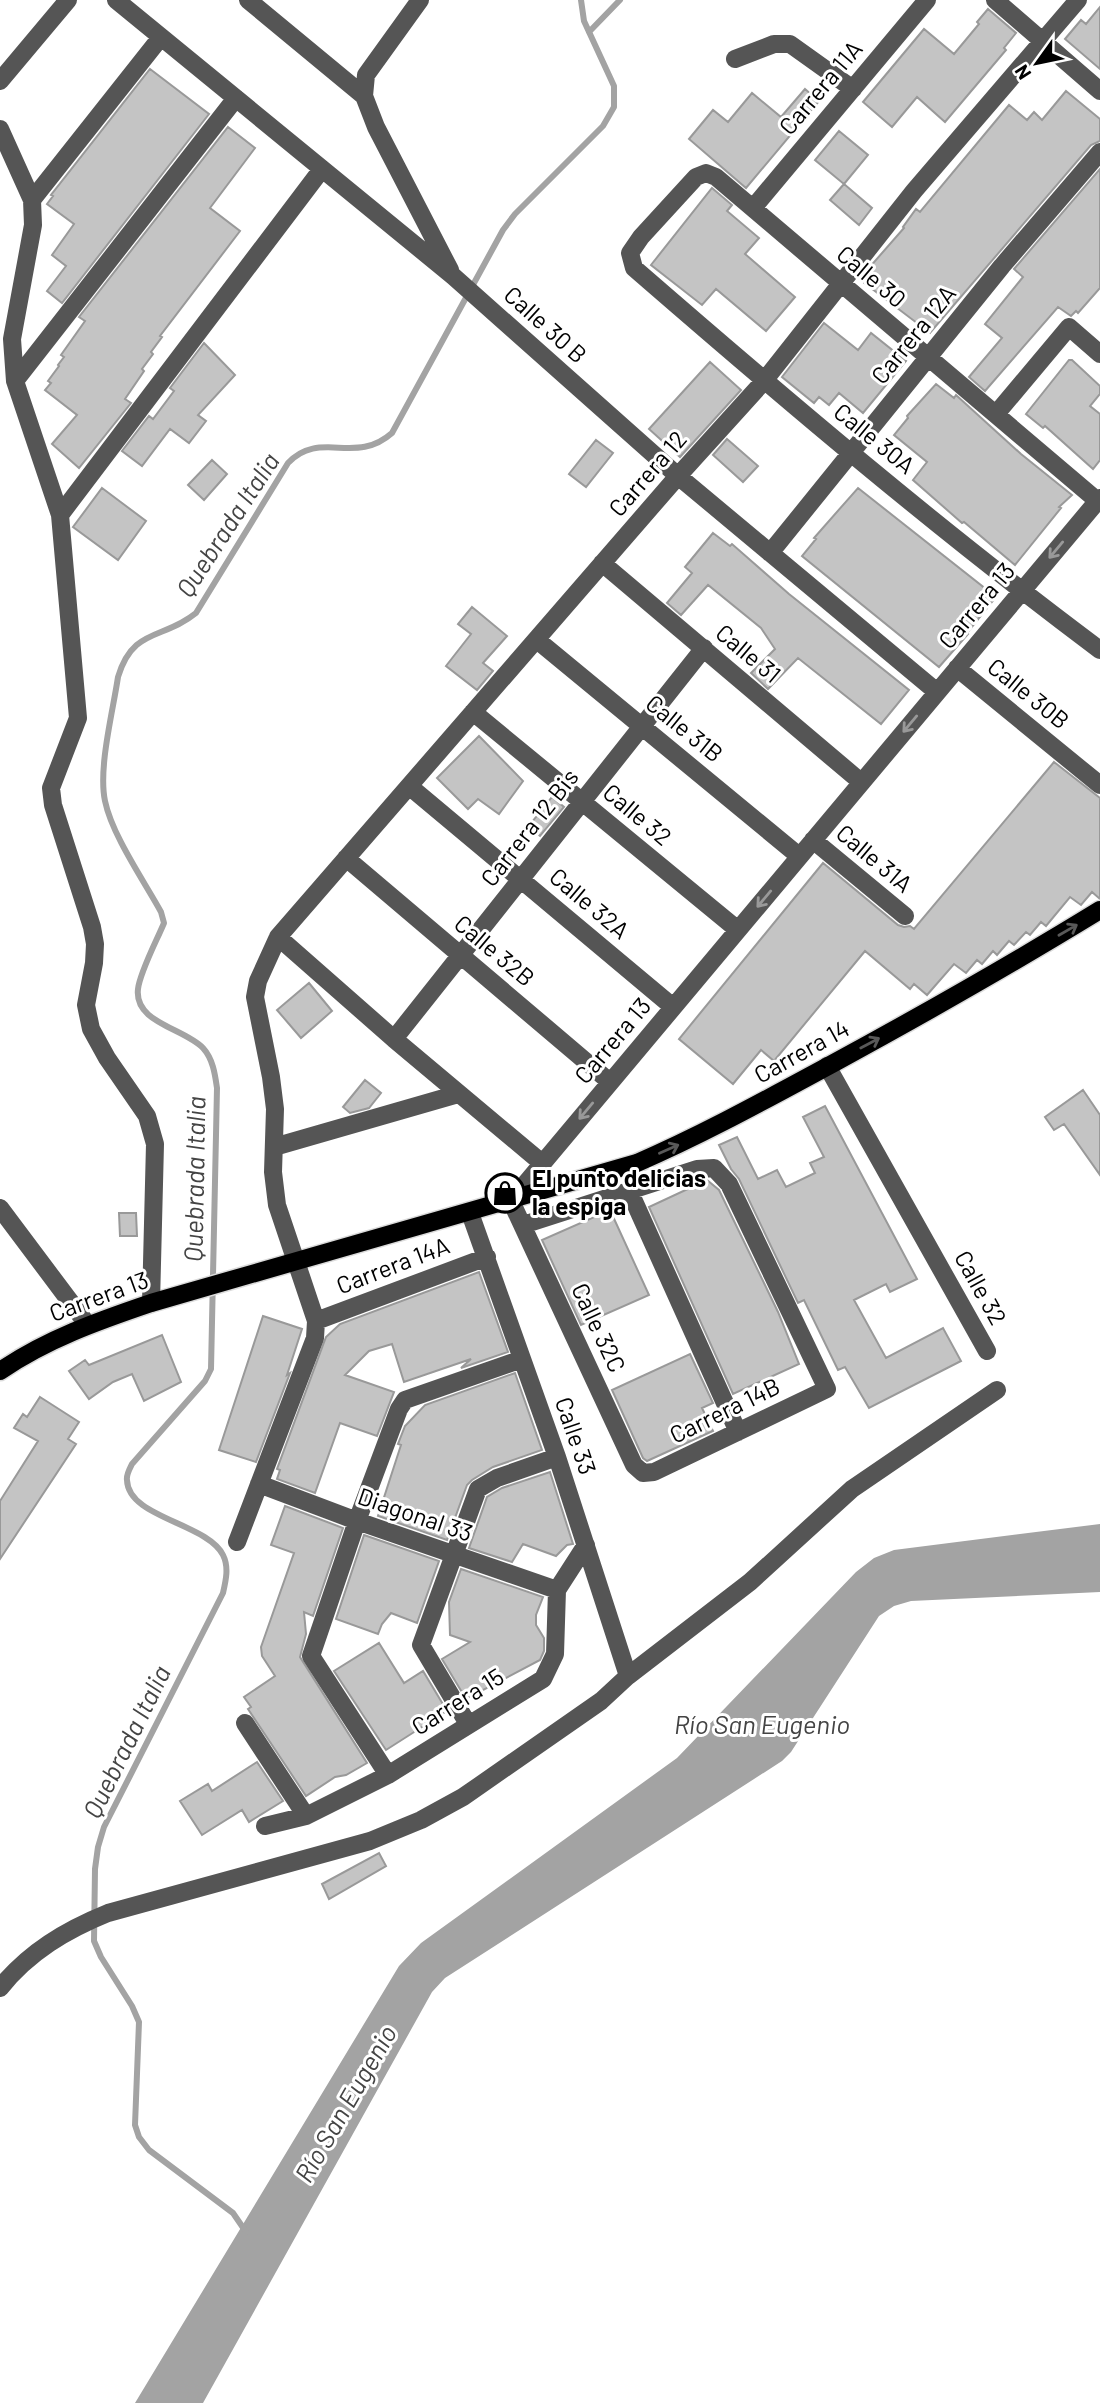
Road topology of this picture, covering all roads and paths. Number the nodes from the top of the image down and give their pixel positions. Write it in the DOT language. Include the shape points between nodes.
graph roads {
  1 [pos="68,0"];
  2 [pos="116,0"];
  3 [pos="248,0"];
  4 [pos="420,0"];
  5 [pos="927,0"];
  6 [pos="995,0"];
  7 [pos="1078,0"];
  8 [pos="161,37"];
  9 [pos="1041,41"];
  10 [pos="735,60"];
  11 [pos="0,81"];
  12 [pos="1099,88"];
  13 [pos="853,89"];
  14 [pos="364,96"];
  15 [pos="236,99"];
  16 [pos="0,129"];
  17 [pos="1100,152"];
  18 [pos="323,169"];
  19 [pos="32,200"];
  20 [pos="753,208"];
  21 [pos="630,253"];
  22 [pos="453,276"];
  23 [pos="841,284"];
  24 [pos="1100,354"];
  25 [pos="928,357"];
  26 [pos="15,381"];
  27 [pos="764,381"];
  28 [pos="996,414"];
  29 [pos="851,452"];
  30 [pos="678,476"];
  31 [pos="1099,501"];
  32 [pos="60,515"];
  33 [pos="770,553"];
  34 [pos="602,563"];
  35 [pos="1021,592"];
  36 [pos="537,640"];
  37 [pos="704,648"];
  38 [pos="1100,650"];
  39 [pos="957,668"];
  40 [pos="937,692"];
  41 [pos="473,712"];
  42 [pos="642,726"];
  43 [pos="861,782"];
  44 [pos="1100,785"];
  45 [pos="409,786"];
  46 [pos="582,802"];
  47 [pos="813,840"];
  48 [pos="799,856"];
  49 [pos="346,858"];
  50 [pos="521,879"];
  51 [pos="1100,910"];
  52 [pos="905,916"];
  53 [pos="738,930"];
  54 [pos="278,937"];
  55 [pos="461,955"];
  56 [pos="673,1007"];
  57 [pos="394,1039"];
  58 [pos="827,1066"];
  59 [pos="610,1082"];
  60 [pos="458,1094"];
  61 [pos="274,1147"];
  62 [pos="542,1163"];
  63 [pos="629,1190"];
  64 [pos="511,1201"];
  65 [pos="0,1208"];
  66 [pos="470,1213"];
  67 [pos="523,1225"];
  68 [pos="487,1257"];
  69 [pos="296,1262"];
  70 [pos="152,1303"];
  71 [pos="316,1321"];
  72 [pos="87,1324"];
  73 [pos="987,1351"];
  74 [pos="522,1359"];
  75 [pos="0,1371"];
  76 [pos="997,1390"];
  77 [pos="737,1432"];
  78 [pos="557,1457"];
  79 [pos="643,1473"];
  80 [pos="259,1484"];
  81 [pos="357,1521"];
  82 [pos="237,1542"];
  83 [pos="586,1545"];
  84 [pos="453,1554"];
  85 [pos="556,1590"];
  86 [pos="628,1676"];
  87 [pos="245,1723"];
  88 [pos="468,1724"];
  89 [pos="388,1775"];
  90 [pos="306,1816"];
  91 [pos="265,1826"];
  92 [pos="0,1988"];
  1 -- 11 [label="street"];
  2 -- 8 [label="street, Calle 30 B"];
  3 -- 14 [label="street"];
  4 -- 14 [label="street" via="366,75"];
  5 -- 13 [label="street, Carrera 11A"];
  6 -- 9 [label="street"];
  7 -- 9 [label="street, Carrera 12"];
  8 -- 15 [label="street, Calle 30 B"];
  8 -- 19 [label="street"];
  9 -- 12 [label="street"];
  9 -- 23 [label="street, Carrera 12"];
  10 -- 13 [label="street" via="774,44 790,44"];
  13 -- 20 [label="street, Carrera 11A"];
  14 -- 22 [label="street"];
  15 -- 18 [label="street, Calle 30 B"];
  15 -- 26 [label="street"];
  16 -- 19 [label="street"];
  17 -- 25 [label="street, Carrera 12A"];
  18 -- 22 [label="street, Calle 30 B"];
  18 -- 32 [label="street"];
  19 -- 26 [label="street" via="33,225 12,339"];
  20 -- 21 [label="street, Calle 30" via="706,173 696,177"];
  20 -- 23 [label="street, Calle 30"];
  21 -- 27 [label="street, Calle 30A" via="634,268"];
  22 -- 30 [label="street, Calle 30 B"];
  23 -- 25 [label="street, Calle 30"];
  23 -- 27 [label="street, Carrera 12"];
  24 -- 28 [label="street" via="1069,327"];
  25 -- 28 [label="street, Calle 30"];
  25 -- 29 [label="street, Carrera 12A"];
  26 -- 32 [label="street"];
  27 -- 29 [label="street, Calle 30A"];
  27 -- 30 [label="street, Carrera 12"];
  28 -- 31 [label="street, Calle 30"];
  29 -- 33 [label="street, Carrera 12A"];
  29 -- 35 [label="street, Calle 30A"];
  30 -- 33 [label="street, Calle 30 B"];
  30 -- 34 [label="street, Carrera 12"];
  31 -- 35 [label="street, Carrera 13, one-way"];
  32 -- 70 [label="street" via="78,718 51,788 92,927 94,964 86,1005 91,1029 147,1116 155,1144"];
  33 -- 40 [label="street, Calle 30 B"];
  34 -- 36 [label="street, Carrera 12"];
  34 -- 37 [label="street, Calle 31"];
  35 -- 38 [label="street, Calle 30A"];
  35 -- 39 [label="street, Carrera 13"];
  36 -- 41 [label="street, Carrera 12"];
  36 -- 42 [label="street, Calle 31B"];
  37 -- 42 [label="street, Carrera 12 Bis"];
  37 -- 43 [label="street, Calle 31"];
  39 -- 40 [label="street, Carrera 13"];
  39 -- 44 [label="street, Calle 30B"];
  40 -- 43 [label="street, Carrera 13, one-way"];
  41 -- 45 [label="street, Carrera 12"];
  41 -- 46 [label="street, Calle 32"];
  42 -- 46 [label="street, Carrera 12 Bis"];
  42 -- 48 [label="street, Calle 31B"];
  43 -- 47 [label="street, Carrera 13"];
  45 -- 49 [label="street, Carrera 12"];
  45 -- 50 [label="street, Calle 32A"];
  46 -- 50 [label="street, Carrera 12 Bis"];
  46 -- 53 [label="street, Calle 32"];
  47 -- 48 [label="street, Carrera 13"];
  47 -- 52 [label="street, Calle 31A"];
  48 -- 53 [label="street, Carrera 13, one-way"];
  49 -- 54 [label="street, Carrera 12"];
  49 -- 55 [label="street, Calle 32B"];
  50 -- 55 [label="street, Carrera 12 Bis"];
  50 -- 56 [label="street, Calle 32A"];
  58 -- 51 [label="main road, Carrera 14, one-way"];
  53 -- 56 [label="street, Carrera 13"];
  54 -- 57 [label="street"];
  54 -- 61 [label="street, Carrera 12" via="255,997 271,1077"];
  55 -- 57 [label="street, Carrera 12 Bis"];
  55 -- 59 [label="street, Calle 32B"];
  56 -- 59 [label="street, Carrera 13"];
  57 -- 60 [label="street"];
  64 -- 58 [label="main road, Carrera 14, one-way" via="637,1163 731,1119"];
  58 -- 73 [label="street, Calle 32"];
  59 -- 62 [label="street, Carrera 13, one-way"];
  60 -- 61 [label="street"];
  60 -- 62 [label="street"];
  61 -- 69 [label="street" via="277,1205"];
  62 -- 64 [label="street, Carrera 13"];
  63 -- 67 [label="street"];
  63 -- 77 [label="street"];
  63 -- 77 [label="street, Carrera 14B" via="696,1169 714,1168 729,1184 827,1389"];
  64 -- 66 [label="main road, Carrera 13"];
  64 -- 67 [label="street, Calle 32C"];
  65 -- 72 [label="street"];
  66 -- 68 [label="street, Calle 33"];
  66 -- 69 [label="main road, Carrera 13"];
  67 -- 79 [label="street, Calle 32C" via="635,1465"];
  68 -- 71 [label="street, Carrera 14A"];
  68 -- 74 [label="street, Calle 33"];
  69 -- 70 [label="main road, Carrera 13"];
  69 -- 71 [label="street"];
  70 -- 72 [label="main road, Carrera 13"];
  71 -- 80 [label="street" via="315,1338"];
  72 -- 75 [label="main road, Carrera 13"];
  74 -- 78 [label="street, Calle 33"];
  74 -- 81 [label="street" via="405,1400"];
  76 -- 86 [label="street" via="852,1489 750,1582"];
  77 -- 79 [label="street, Carrera 14B"];
  78 -- 83 [label="street, Calle 33"];
  78 -- 84 [label="street" via="478,1489"];
  80 -- 81 [label="street, Diagonal 33"];
  80 -- 82 [label="street"];
  81 -- 84 [label="street, Diagonal 33"];
  81 -- 89 [label="street" via="311,1656"];
  83 -- 85 [label="street"];
  83 -- 86 [label="street, Calle 33"];
  84 -- 85 [label="street, Diagonal 33"];
  84 -- 88 [label="street" via="421,1645"];
  85 -- 88 [label="street, Carrera 15" via="555,1654 543,1679"];
  86 -- 92 [label="street" via="539,1746 421,1820 370,1841 80,1924 34,1954"];
  87 -- 90 [label="street"];
  88 -- 89 [label="street, Carrera 15"];
  89 -- 90 [label="street, Carrera 15"];
  90 -- 91 [label="street, Carrera 15"];
}
